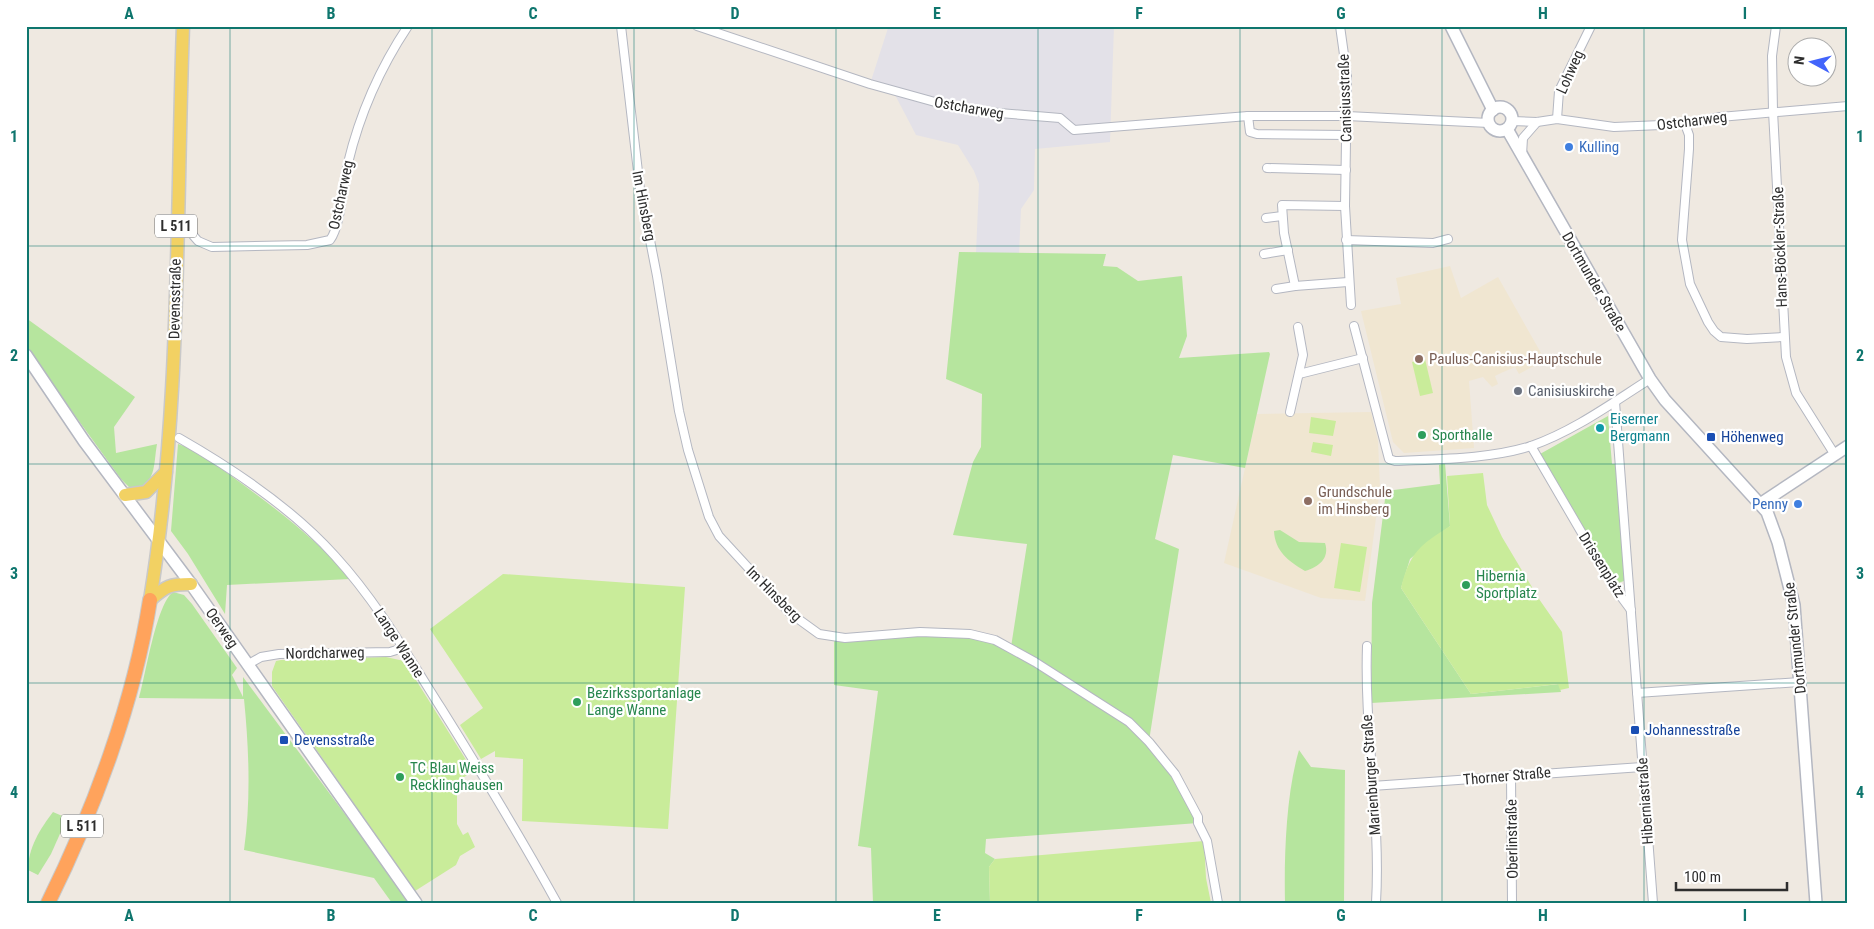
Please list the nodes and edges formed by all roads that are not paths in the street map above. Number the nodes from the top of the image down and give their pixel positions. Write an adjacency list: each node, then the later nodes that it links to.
1 (183, 26): 25 (main road, Devensstraße / L 511)
2 (408, 26): 25 (street, Ostcharweg)
3 (621, 26): 66 (street, Im Hinsberg)
4 (696, 26): 12 (street, Ostcharweg)
5 (1340, 26): 13 (street, Canisiusstraße)
6 (1451, 26): 10 (main road)
7 (1591, 26): 14 (street, Lohweg)
8 (1776, 26): 11 (street, Hans-Böckler-Straße)
9 (1848, 106): 11 (street, Ostcharweg)
10 (1493, 110): 16 (main road); 18 (main road, Dortmunder Straße)
11 (1773, 111): 17 (street, Ostcharweg); 37 (street, Hans-Böckler-Straße)
12 (1248, 116): 13 (street, Ostcharweg); 19 (street)
13 (1347, 116): 16 (street, Ostcharweg); 19 (street, Canisiusstraße)
14 (1557, 119): 15 (street, Ostcharweg); 17 (street, Ostcharweg)
15 (1537, 122): 18 (street, Ostcharweg); 20 (street)
16 (1489, 123): 18 (main road)
17 (1686, 124): 37 (street)
18 (1510, 125): 20 (main road, Dortmunder Straße)
19 (1347, 135): 22 (street, Canisiusstraße)
20 (1521, 156): 41 (main road, Dortmunder Straße)
21 (1267, 168): 22 (street)
22 (1346, 170): 23 (street, Canisiusstraße)
23 (1345, 206): 24 (street); 28 (street, Canisiusstraße)
24 (1282, 216): 26 (street); 29 (street)
25 (177, 217): 48 (main road, Devensstraße / L 511)
26 (1266, 218)
27 (1448, 239): 28 (street)
28 (1346, 240): 31 (street, Canisiusstraße)
29 (1288, 250): 30 (street); 32 (street)
30 (1264, 254)
31 (1348, 282): 32 (street); 34 (street, Canisiusstraße)
32 (1295, 286): 33 (street)
33 (1276, 289)
34 (1351, 305)
35 (1354, 326): 39 (street)
36 (1298, 327): 40 (street)
37 (1784, 337): 47 (street, Hans-Böckler-Straße)
38 (26, 355): 49 (main road, Oerweg)
39 (1363, 358): 40 (street); 45 (street)
40 (1299, 374): 43 (street)
41 (1650, 379): 42 (street); 50 (main road, Dortmunder Straße)
42 (1615, 402): 45 (street); 54 (street, Drissenplatz)
43 (1290, 412)
44 (179, 438): 56 (street, Lange Wanne)
45 (1531, 446): 54 (street, Drissenplatz)
46 (1848, 446): 47 (main road)
47 (1835, 455): 50 (main road)
48 (166, 472): 49 (main road); 51 (main road, Devensstraße / L 511)
49 (126, 495): 51 (main road, Oerweg)
50 (1760, 504): 58 (main road, Dortmunder Straße)
51 (158, 541): 52 (main road, Oerweg); 53 (main road, L 511)
52 (191, 584): 53 (main road); 57 (main road, Oerweg)
53 (150, 600): 63 (highway, L 511)
54 (1631, 610): 59 (street, Hiberniastraße)
55 (1366, 646): 62 (street, Marienburger Straße)
56 (403, 648): 57 (street, Nordcharweg); 65 (street, Lange Wanne)
57 (247, 665): 64 (main road, Oerweg)
58 (1800, 682): 59 (street); 70 (main road, Dortmunder Straße)
59 (1637, 693): 60 (street, Hiberniastraße)
60 (1642, 767): 61 (street, Thorner Straße); 69 (street, Hiberniastraße)
61 (1511, 775): 62 (street, Thorner Straße); 68 (street, Oberlinstraße)
62 (1372, 786): 67 (street, Marienburger Straße)
63 (48, 903)
64 (416, 903)
65 (557, 903)
66 (1218, 903)
67 (1376, 903)
68 (1512, 903)
69 (1653, 903)
70 (1816, 903)

